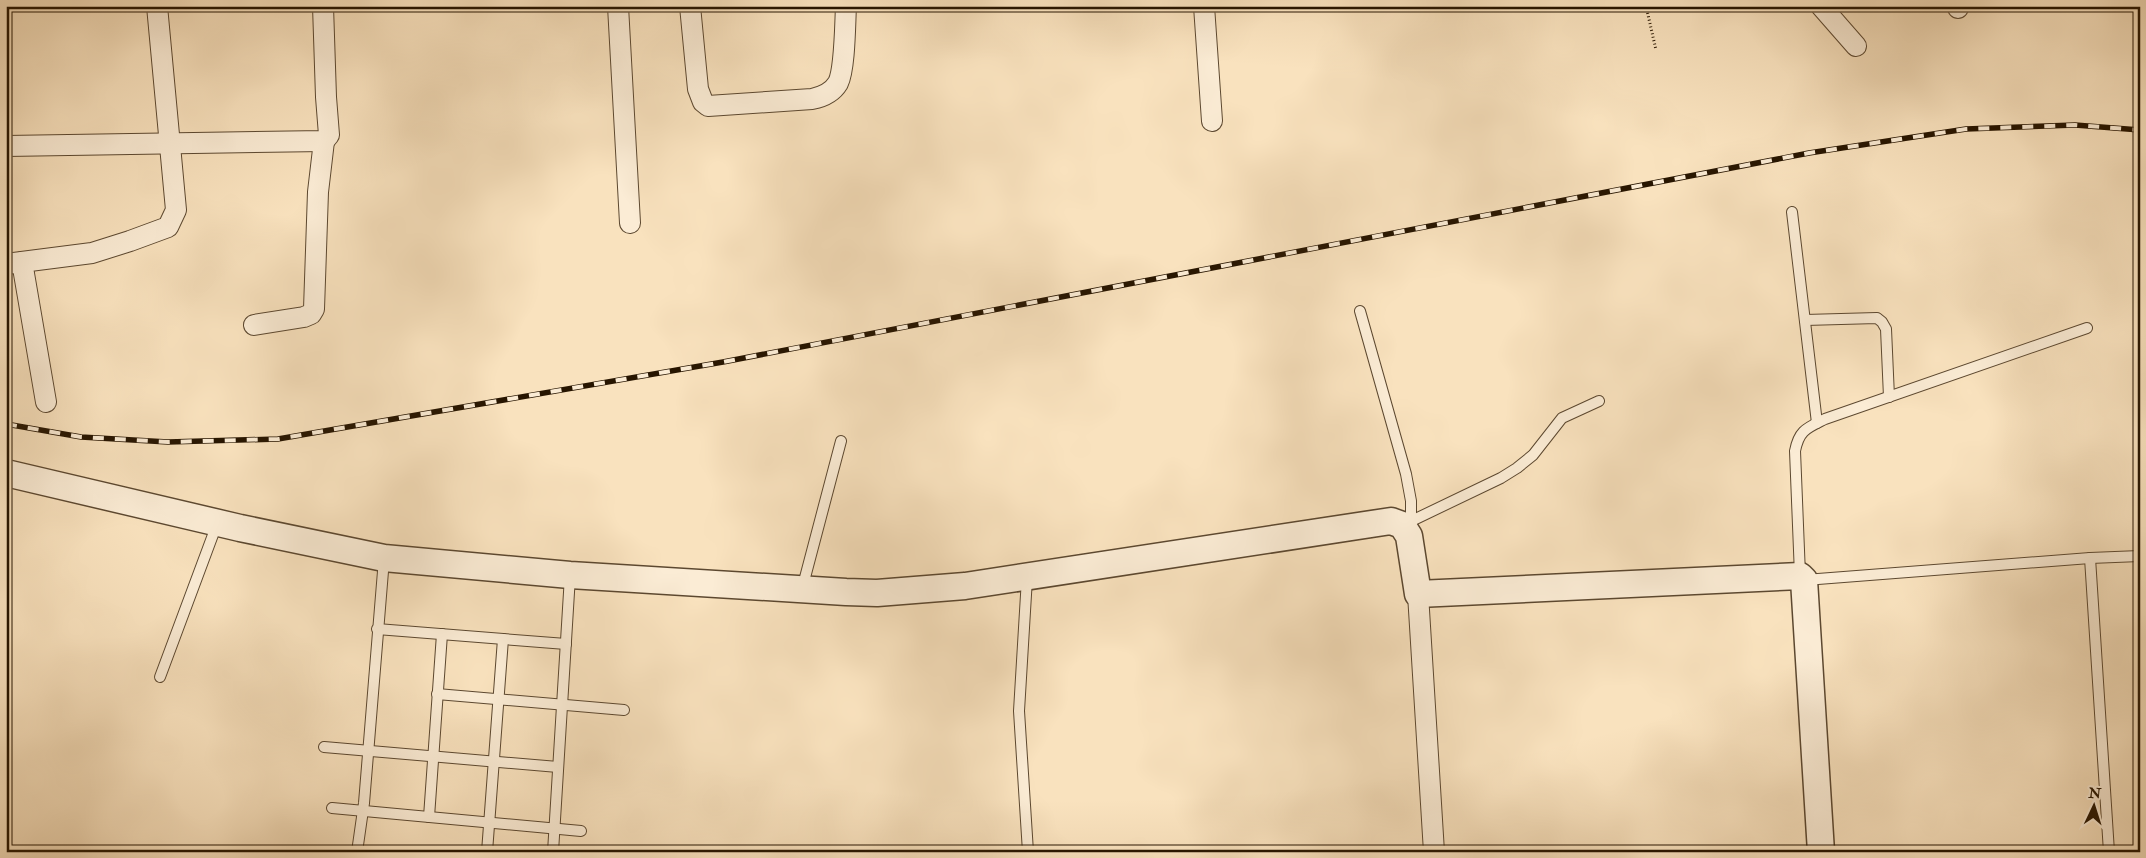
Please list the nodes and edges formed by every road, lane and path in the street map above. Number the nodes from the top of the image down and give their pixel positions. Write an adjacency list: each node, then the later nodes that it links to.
1 (157, 6): 13 (street)
2 (323, 6): 12 (street)
3 (618, 6): 16 (street)
4 (690, 6): 5 (street)
5 (846, 6)
6 (1204, 6): 11 (street)
7 (1646, 6): 10 (path)
8 (1821, 6): 9 (street)
9 (1856, 46)
10 (1656, 50)
11 (1212, 121)
12 (324, 141): 13 (street); 20 (street)
13 (172, 144): 14 (street); 17 (street)
14 (6, 146)
15 (1792, 212): 19 (lane)
16 (630, 223)
17 (14, 263): 24 (street)
18 (1360, 311): 29 (lane)
19 (1805, 320): 22 (lane); 25 (lane)
20 (254, 325)
21 (2087, 328): 22 (lane)
22 (1889, 397): 25 (lane)
23 (1599, 401): 29 (lane)
24 (46, 402)
25 (1818, 423): 35 (lane)
26 (841, 440): 36 (lane)
27 (6, 473): 28 (street)
28 (218, 523): 31 (street); 42 (lane)
29 (1407, 523): 34 (street); 37 (street)
30 (2140, 556): 32 (lane)
31 (384, 558): 33 (street); 38 (lane)
32 (2090, 558): 35 (lane); 64 (lane)
33 (570, 575): 36 (street); 41 (lane)
34 (1027, 577): 36 (street); 61 (lane)
35 (1802, 578): 37 (street); 63 (street)
36 (802, 590)
37 (1418, 594): 62 (street)
38 (377, 629): 39 (lane); 48 (lane)
39 (442, 634): 40 (lane); 43 (lane)
40 (503, 639): 41 (lane); 44 (lane)
41 (566, 644): 45 (lane)
42 (160, 677)
43 (437, 694): 44 (lane); 49 (lane)
44 (499, 698): 45 (lane); 50 (lane)
45 (562, 704): 46 (lane); 51 (lane)
46 (624, 710)
47 (324, 747): 48 (lane)
48 (369, 750): 49 (lane); 53 (lane)
49 (432, 755): 50 (lane); 54 (lane)
50 (495, 761): 51 (lane); 55 (lane)
51 (558, 767): 56 (lane)
52 (332, 808): 53 (lane)
53 (362, 811): 54 (lane); 58 (lane)
54 (429, 817): 55 (lane)
55 (490, 822): 56 (lane); 59 (lane)
56 (554, 828): 57 (lane); 60 (lane)
57 (581, 831)
58 (357, 852)
59 (487, 852)
60 (552, 852)
61 (1028, 852)
62 (1434, 852)
63 (1821, 852)
64 (2109, 852)

